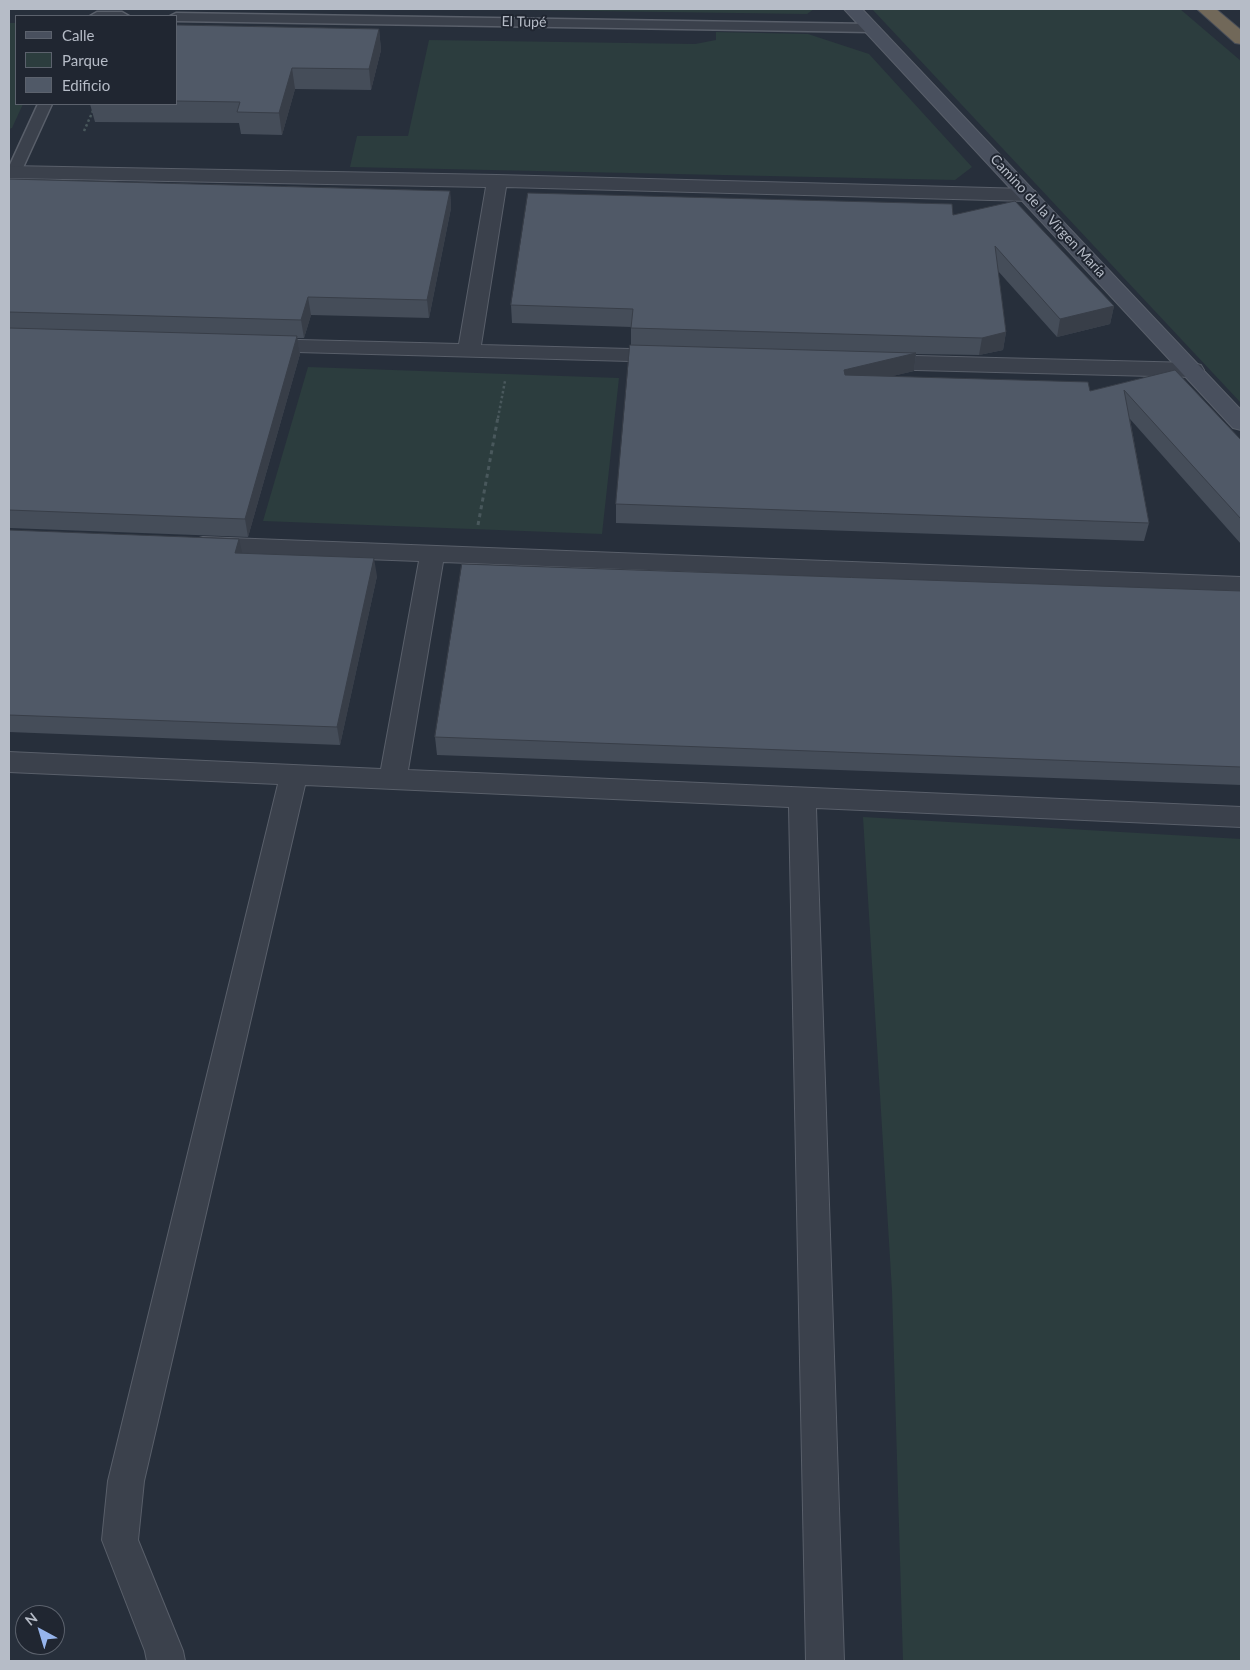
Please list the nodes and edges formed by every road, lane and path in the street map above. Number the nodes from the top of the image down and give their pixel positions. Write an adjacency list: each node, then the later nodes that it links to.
1 (853, 9): 4 (street, Camino de la Virgen María)
2 (1206, 9): 5 (highway)
3 (178, 17): 4 (lane, El Tupé)
4 (872, 28): 11 (street, Camino de la Virgen María)
5 (1241, 38)
6 (44, 105): 9 (lane)
7 (96, 105): 8 (path)
8 (84, 131)
9 (12, 172): 10 (street)
10 (497, 181): 11 (street); 13 (street)
11 (1028, 195): 16 (street, Camino de la Virgen María)
12 (244, 344): 13 (street)
13 (469, 350): 14 (street); 19 (path)
14 (687, 356)
15 (856, 361): 16 (street)
16 (1193, 370): 17 (street, Camino de la Virgen María)
17 (1241, 423)
18 (176, 544): 19 (street)
19 (432, 554): 20 (street); 23 (street)
20 (1241, 585)
21 (9, 762): 22 (street)
22 (294, 775): 23 (street); 26 (street)
23 (393, 779): 24 (street)
24 (802, 797): 25 (street); 27 (street)
25 (1241, 817)
26 (166, 1661)
27 (825, 1661)

